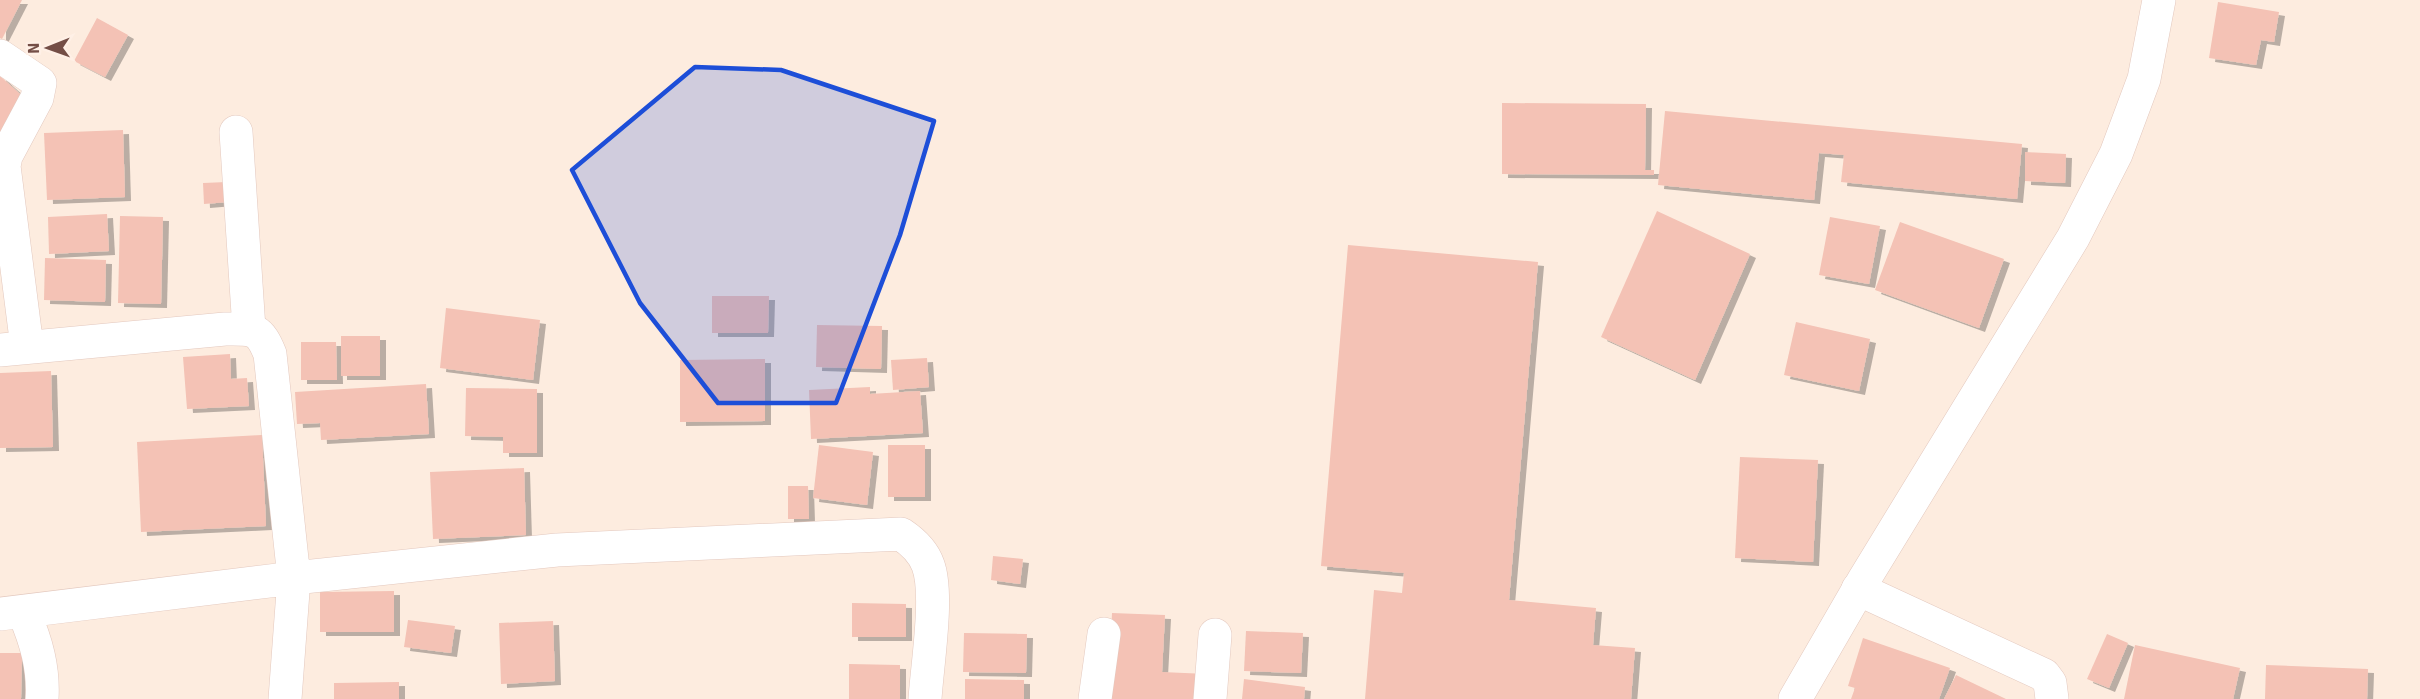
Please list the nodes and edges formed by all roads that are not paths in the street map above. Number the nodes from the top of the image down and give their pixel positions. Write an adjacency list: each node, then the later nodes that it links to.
1 (2158, 0): 7 (street)
2 (0, 56): 5 (street)
3 (236, 132): 4 (street)
4 (249, 329): 5 (street); 6 (street)
5 (13, 348)
6 (294, 578): 8 (street); 12 (street); 13 (street)
7 (1858, 589): 16 (street); 17 (street)
8 (12, 613): 11 (street)
9 (1104, 634): 14 (street)
10 (1215, 635): 15 (street)
11 (42, 699)
12 (285, 699)
13 (925, 699)
14 (1095, 699)
15 (1210, 699)
16 (1795, 699)
17 (2052, 699)

